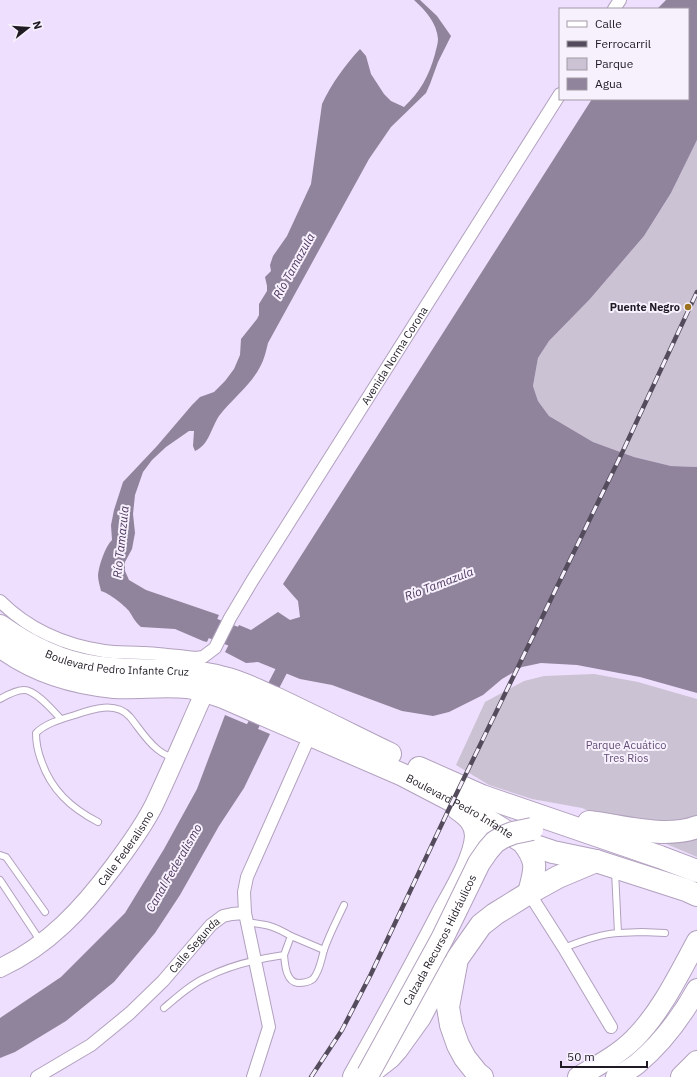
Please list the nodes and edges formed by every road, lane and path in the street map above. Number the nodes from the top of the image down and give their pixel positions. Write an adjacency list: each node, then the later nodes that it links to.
1 (559, 96): 2 (street, Avenida Norma Corona)
2 (0, 601)
3 (0, 626): 6 (highway, Boulevard Pedro Infante Cruz)
4 (0, 646): 5 (highway, Boulevard Pedro Infante Cruz)
5 (205, 691): 6 (highway, Boulevard Pedro Infante Cruz); 11 (main road, Calle Federalismo)
6 (235, 692): 8 (highway, Boulevard Pedro Infante)
7 (0, 698): 9 (lane)
8 (290, 716): 10 (highway, Boulevard Pedro Infante); 15 (highway, Boulevard Pedro Infante)
9 (61, 719): 11 (lane); 13 (lane)
10 (310, 735): 12 (highway, Boulevard Pedro Infante); 25 (street)
11 (175, 758): 29 (main road, Calle Federalismo)
12 (403, 776): 15 (highway, Boulevard Pedro Infante); 43 (highway, Calzada Recursos Hidráulicos)
13 (98, 822)
14 (697, 827): 15 (highway)
15 (533, 829): 17 (highway, Boulevard Pedro Infante); 18 (highway, Boulevard Pedro Infante); 20 (highway); 21 (highway); 43 (highway, Calzada Recursos Hidráulicos, bridge)
16 (0, 855): 24 (lane)
17 (605, 864): 21 (highway); 22 (highway, Boulevard Pedro Infante); 26 (lane)
18 (697, 871)
19 (0, 880): 29 (lane)
20 (697, 881)
21 (529, 893): 31 (street); 34 (highway)
22 (697, 895)
23 (344, 906): 32 (lane)
24 (45, 912)
25 (246, 918): 28 (lane); 35 (street); 44 (street, Calle Segunda)
26 (618, 933): 27 (lane); 31 (lane)
27 (665, 933)
28 (291, 936): 32 (lane); 33 (lane)
29 (42, 944): 36 (main road, Calle Federalismo)
30 (695, 945): 47 (main road)
31 (564, 948): 41 (street)
32 (324, 950): 33 (lane)
33 (284, 955): 35 (lane)
34 (457, 959): 39 (highway); 40 (highway)
35 (255, 960): 38 (lane); 45 (street)
36 (0, 968)
37 (697, 989): 48 (main road)
38 (164, 1008)
39 (420, 1017): 40 (highway); 43 (highway)
40 (451, 1025): 46 (highway)
41 (611, 1026)
42 (697, 1062): 49 (highway)
43 (362, 1076)
44 (37, 1077)
45 (253, 1077)
46 (482, 1077)
47 (578, 1077)
48 (616, 1077)
49 (682, 1077)

